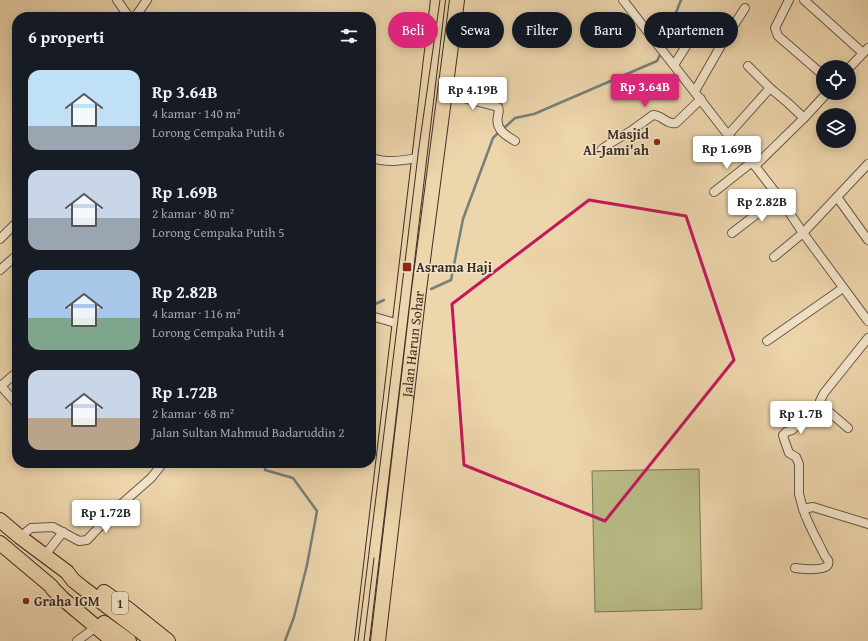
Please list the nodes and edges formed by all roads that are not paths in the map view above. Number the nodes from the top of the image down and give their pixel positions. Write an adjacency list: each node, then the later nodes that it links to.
1 (117, 0): 9 (street)
2 (147, 0): 10 (street)
3 (438, 0): 26 (highway, Jalan Harun Sohar)
4 (457, 0): 19 (highway, Jalan Harun Sohar)
5 (623, 0): 14 (street)
6 (789, 0): 16 (street)
7 (804, 0): 12 (street)
8 (746, 8): 18 (street)
9 (125, 12)
10 (139, 12)
11 (683, 48): 14 (street)
12 (865, 50): 13 (street)
13 (856, 60)
14 (671, 62): 18 (street)
15 (748, 66): 17 (street)
16 (816, 69)
17 (770, 88): 22 (street); 23 (street)
18 (695, 91): 20 (street)
19 (444, 95): 24 (street); 50 (highway, Jalan Harun Sohar)
20 (701, 99): 23 (street); 25 (street)
21 (821, 100): 22 (street)
22 (804, 118): 28 (street)
23 (728, 135): 28 (street)
24 (515, 141)
25 (602, 149)
26 (418, 158): 27 (street); 44 (highway, Jalan Harun Sohar)
27 (376, 159)
28 (754, 164): 30 (street); 32 (street)
29 (868, 164): 31 (street)
30 (714, 192)
31 (837, 196): 35 (street); 37 (street)
32 (779, 197): 34 (street); 35 (street)
33 (12, 227): 36 (street)
34 (732, 232)
35 (803, 233): 38 (street); 41 (street)
36 (0, 239)
37 (868, 240)
38 (774, 257)
39 (12, 262): 40 (street)
40 (0, 270)
41 (843, 288): 43 (street); 46 (street)
42 (376, 317): 44 (street)
43 (868, 321)
44 (399, 324): 48 (highway, Jalan Harun Sohar)
45 (868, 338): 52 (street)
46 (766, 341)
47 (12, 376): 49 (street)
48 (392, 384): 50 (highway); 71 (highway, Jalan Harun Sohar)
49 (0, 385): 51 (street)
50 (408, 386): 72 (highway, Jalan Harun Sohar)
51 (12, 398)
52 (820, 402): 53 (street); 55 (street)
53 (848, 428)
54 (159, 468): 58 (street)
55 (803, 509): 57 (street); 62 (street)
56 (0, 520): 59 (highway, 1)
57 (868, 524)
58 (63, 532): 59 (street); 61 (street)
59 (20, 537): 61 (highway, 1)
60 (0, 543): 64 (highway, 1)
61 (45, 555): 63 (highway, 1)
62 (795, 568)
63 (68, 573): 69 (highway, 1); 70 (highway, 1)
64 (53, 587): 65 (highway, 1); 68 (highway, 1)
65 (96, 627): 66 (street); 67 (highway, 1)
66 (77, 641)
67 (113, 641)
68 (129, 641)
69 (153, 641)
70 (168, 641)
71 (362, 641)
72 (378, 641)

